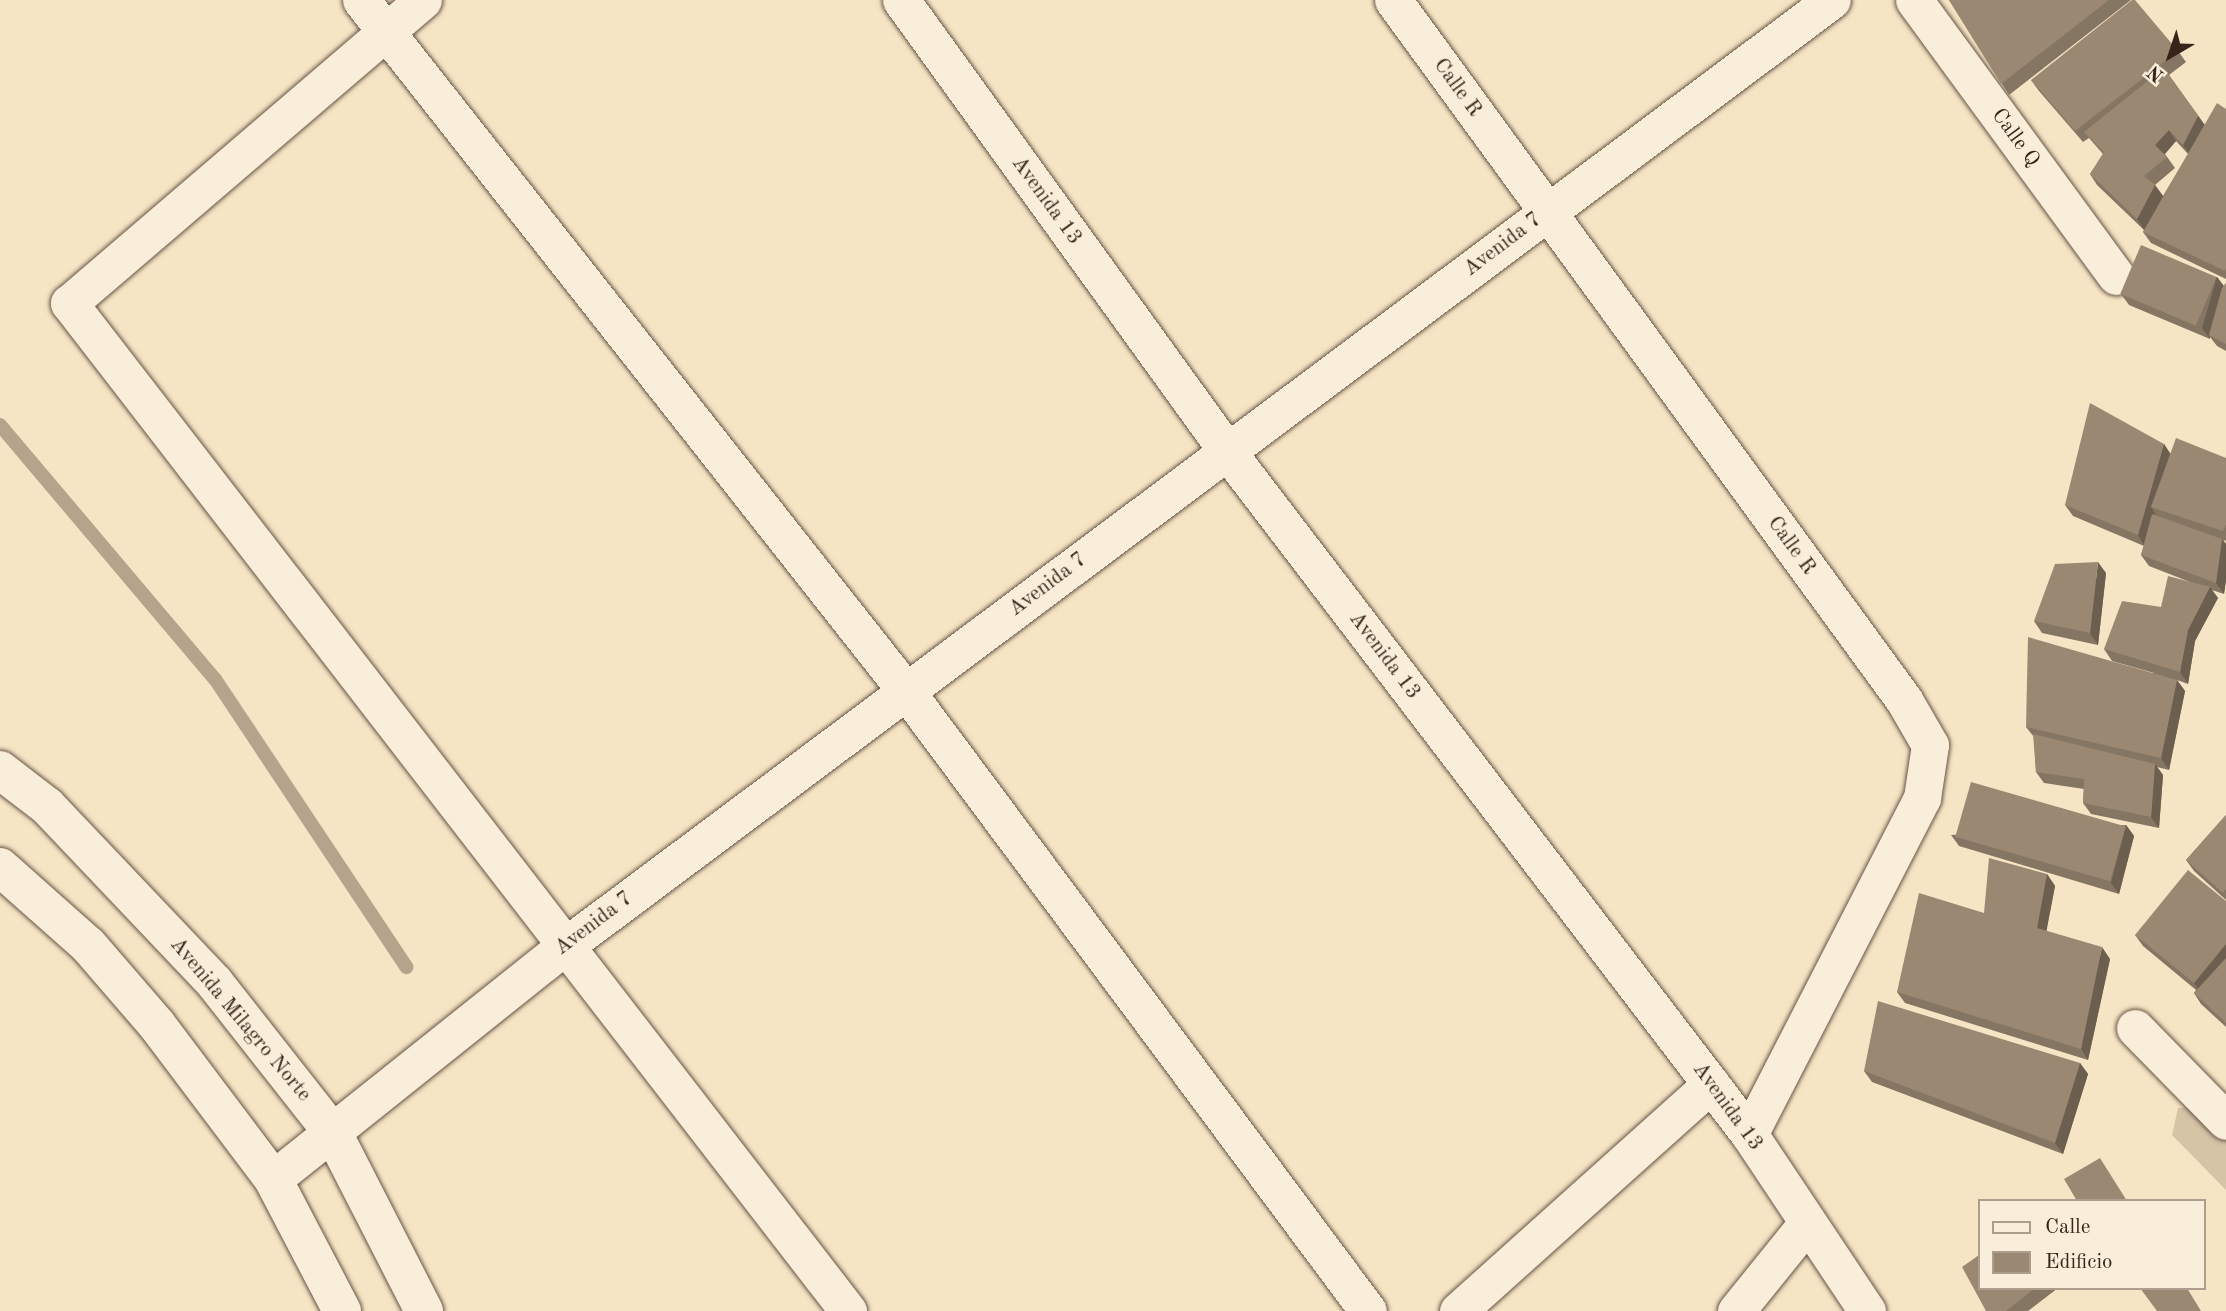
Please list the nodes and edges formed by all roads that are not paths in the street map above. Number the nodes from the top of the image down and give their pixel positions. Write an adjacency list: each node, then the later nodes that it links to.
1 (361, 0): 7 (street)
2 (423, 0): 7 (street)
3 (901, 0): 10 (street, Avenida 13)
4 (1393, 0): 8 (street, Calle R)
5 (1832, 0): 8 (street, Avenida 7)
6 (1914, 0): 9 (street, Calle Q)
7 (386, 28): 11 (street); 14 (street)
8 (1546, 212): 10 (street, Avenida 7); 19 (street, Calle R)
9 (2116, 276)
10 (1227, 451): 11 (street, Avenida 7); 16 (street, Avenida 13)
11 (906, 691): 14 (street, Avenida 7); 25 (street)
12 (0, 770): 18 (main road, Avenida Milagro Norte)
13 (0, 867): 20 (main road)
14 (565, 946): 18 (street, Avenida 7); 24 (street)
15 (2135, 1028): 17 (street)
16 (1711, 1084): 19 (street, Avenida 13); 26 (street)
17 (2226, 1121)
18 (333, 1133): 20 (street, Avenida 7); 23 (main road, Avenida Milagro Norte)
19 (1749, 1134): 21 (street, Avenida 13)
20 (273, 1179): 22 (main road)
21 (1807, 1223): 27 (street); 28 (street, Avenida 13)
22 (342, 1311)
23 (424, 1311)
24 (848, 1311)
25 (1368, 1311)
26 (1458, 1311)
27 (1736, 1311)
28 (1867, 1311)

